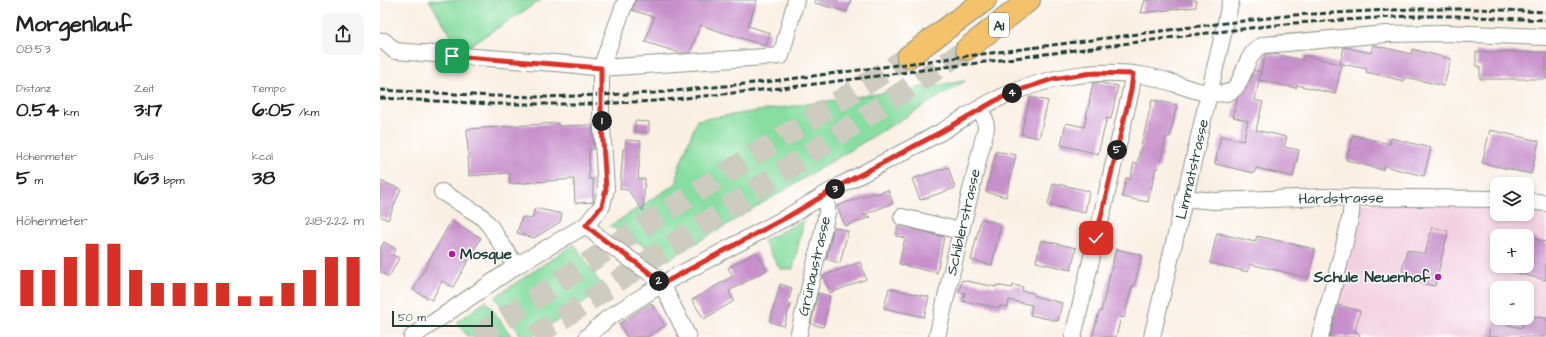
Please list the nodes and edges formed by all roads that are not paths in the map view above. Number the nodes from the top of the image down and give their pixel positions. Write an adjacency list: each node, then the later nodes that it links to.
1 (626, 0): 10 (street)
2 (796, 0): 10 (street)
3 (985, 0): 9 (highway, A1)
4 (1029, 0): 8 (highway, A1)
5 (1231, 0): 12 (street, Limmatstrasse)
6 (1546, 37): 12 (street)
7 (380, 41): 10 (street)
8 (967, 49)
9 (908, 57)
10 (601, 68): 22 (street)
11 (1133, 74): 12 (street); 13 (street); 31 (street)
12 (1209, 93): 17 (street, Limmatstrasse)
13 (979, 109): 15 (street); 23 (street, Schiblerstrasse)
14 (442, 192): 24 (street)
15 (824, 195): 25 (street); 29 (street, Grünaustrasse)
16 (1352, 197): 17 (street, Hardstrasse); 18 (street, Hardstrasse); 33 (street)
17 (1184, 198): 32 (street, Limmatstrasse)
18 (1490, 199)
19 (1534, 202): 20 (street)
20 (1546, 203)
21 (902, 217): 23 (street)
22 (586, 225): 24 (street); 25 (street)
23 (961, 231): 30 (street, Schiblerstrasse)
24 (516, 266): 26 (street)
25 (662, 284): 27 (street); 28 (street)
26 (412, 337)
27 (587, 337)
28 (688, 337)
29 (798, 337)
30 (939, 337)
31 (1073, 337)
32 (1152, 337)
33 (1320, 337)

